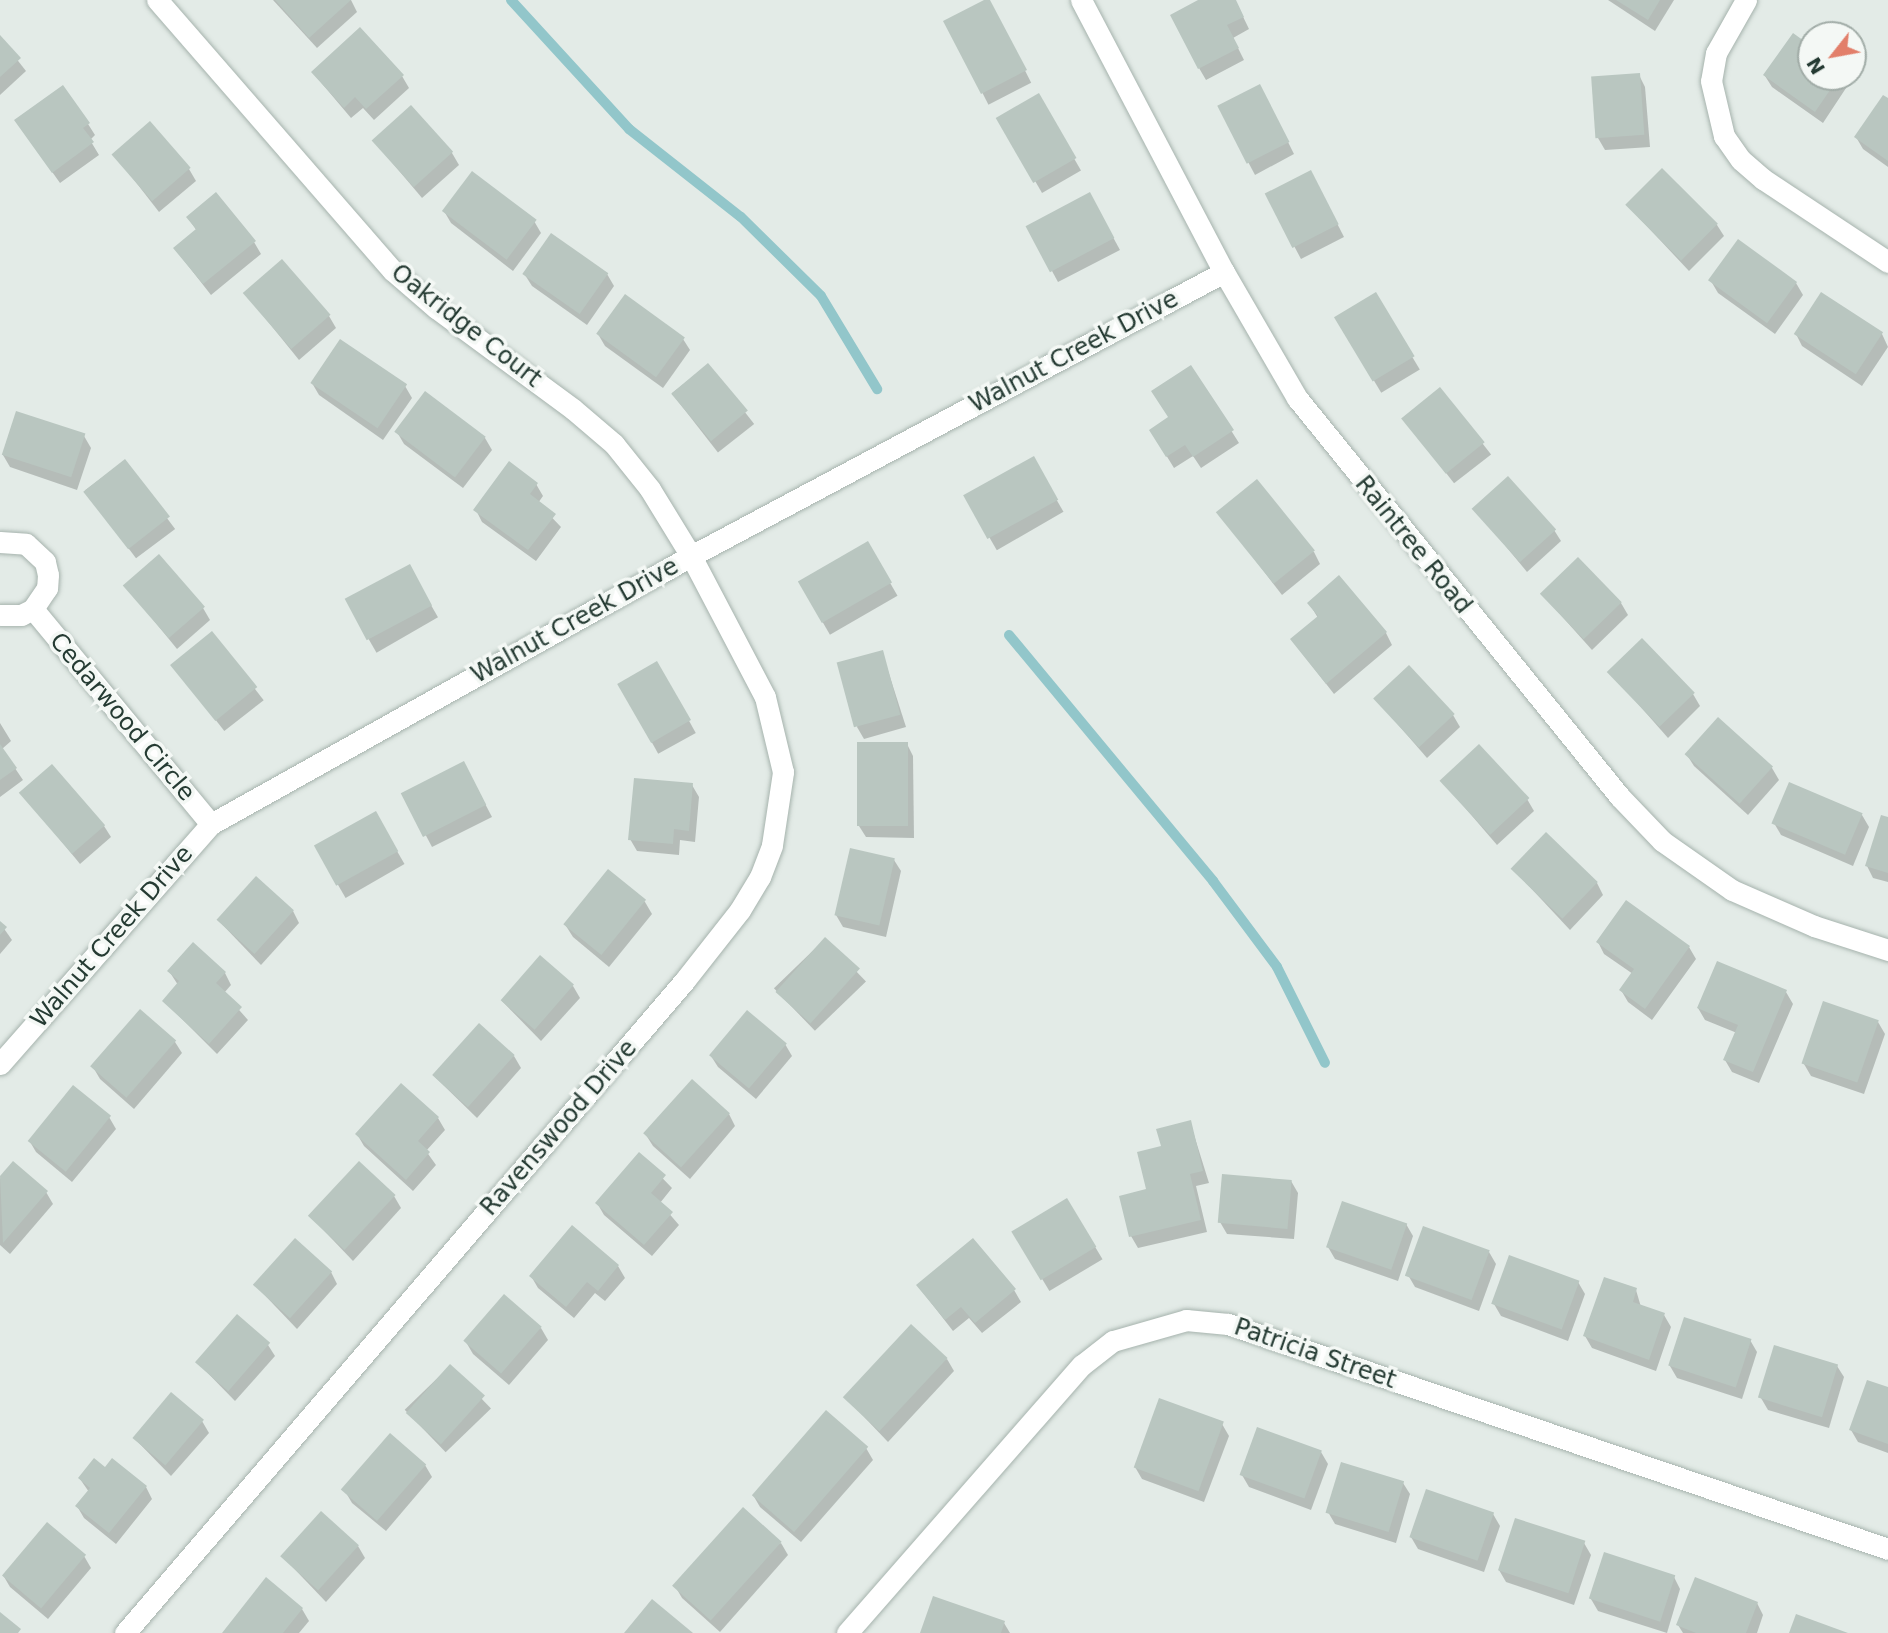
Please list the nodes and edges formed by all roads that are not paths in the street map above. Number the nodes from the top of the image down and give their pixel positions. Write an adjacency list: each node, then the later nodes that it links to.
1 (157, 0): 7 (street, Oakridge Court)
2 (1081, 0): 5 (street, Raintree Road)
3 (1746, 0): 4 (street)
4 (1888, 261)
5 (1224, 272): 7 (street, Walnut Creek Drive); 11 (street, Raintree Road)
6 (0, 542): 8 (street, Cedarwood Circle)
7 (691, 556): 10 (street, Walnut Creek Drive); 14 (street, Ravenswood Drive)
8 (33, 609): 9 (street, Cedarwood Circle); 10 (street, Cedarwood Circle)
9 (0, 615)
10 (211, 824): 12 (street, Walnut Creek Drive)
11 (1888, 950)
12 (0, 1064)
13 (1888, 1549): 15 (street, Patricia Street)
14 (125, 1633)
15 (847, 1633)

